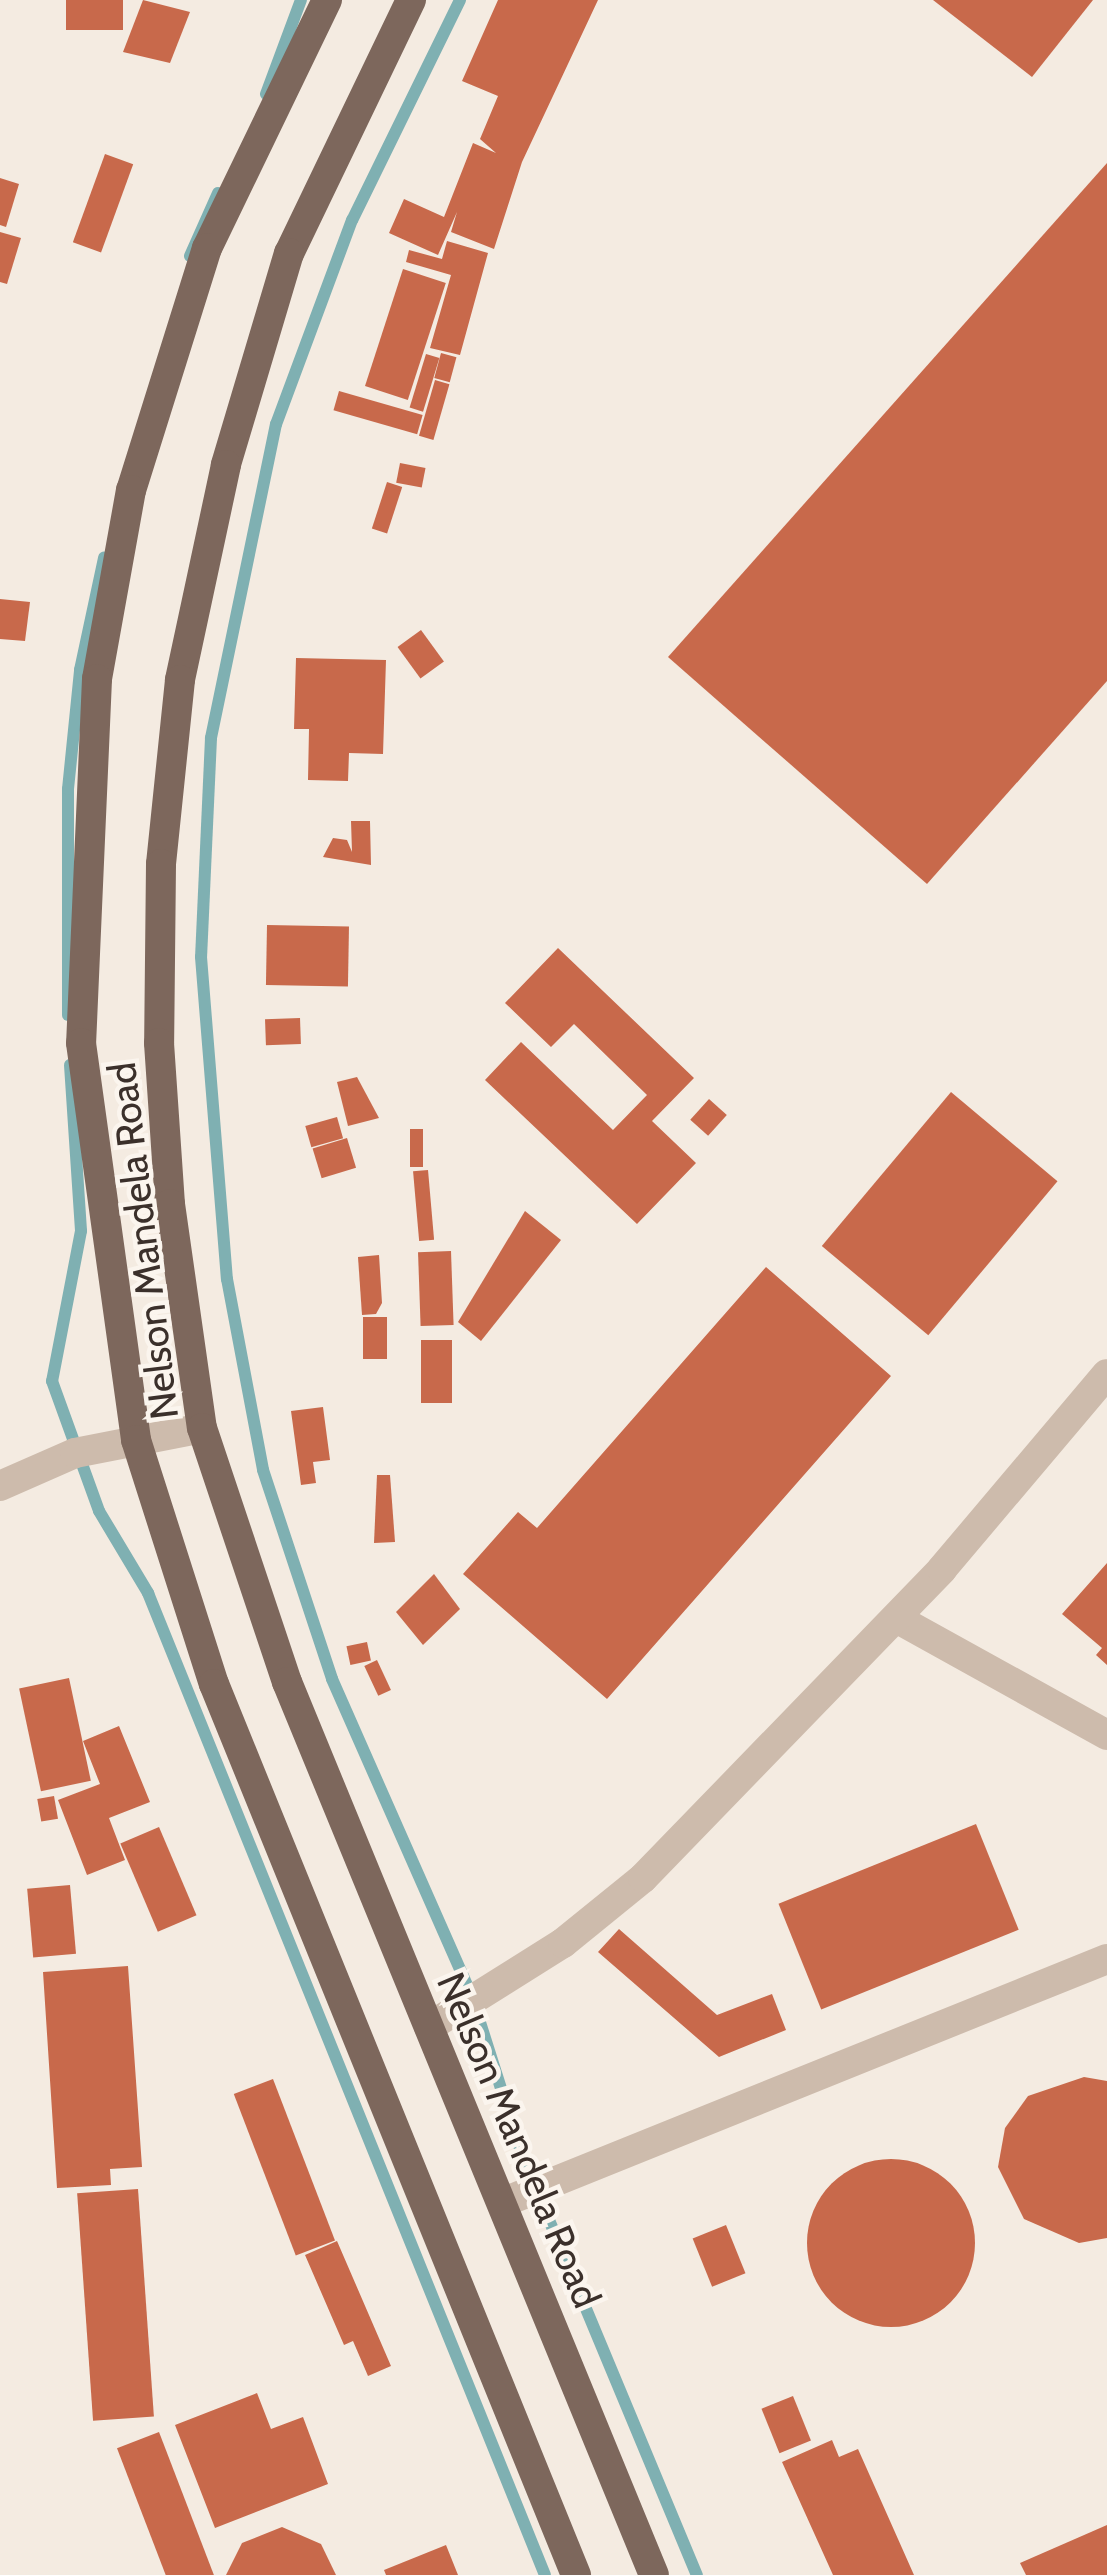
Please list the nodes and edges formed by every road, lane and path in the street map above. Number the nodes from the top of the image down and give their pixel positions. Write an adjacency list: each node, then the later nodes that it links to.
1 (411, 0): 4 (main road, Nelson Mandela Road)
2 (325, 1): 5 (main road, Nelson Mandela Road)
3 (1107, 1374): 7 (lane)
4 (202, 1428): 5 (lane); 10 (main road, Nelson Mandela Road)
5 (136, 1440): 6 (lane); 12 (main road, Nelson Mandela Road)
6 (0, 1486)
7 (896, 1618): 8 (lane); 10 (lane)
8 (1107, 1735)
9 (1107, 1959): 11 (lane)
10 (429, 2027): 11 (main road, Nelson Mandela Road)
11 (505, 2203): 13 (main road, Nelson Mandela Road)
12 (576, 2575)
13 (654, 2575)

